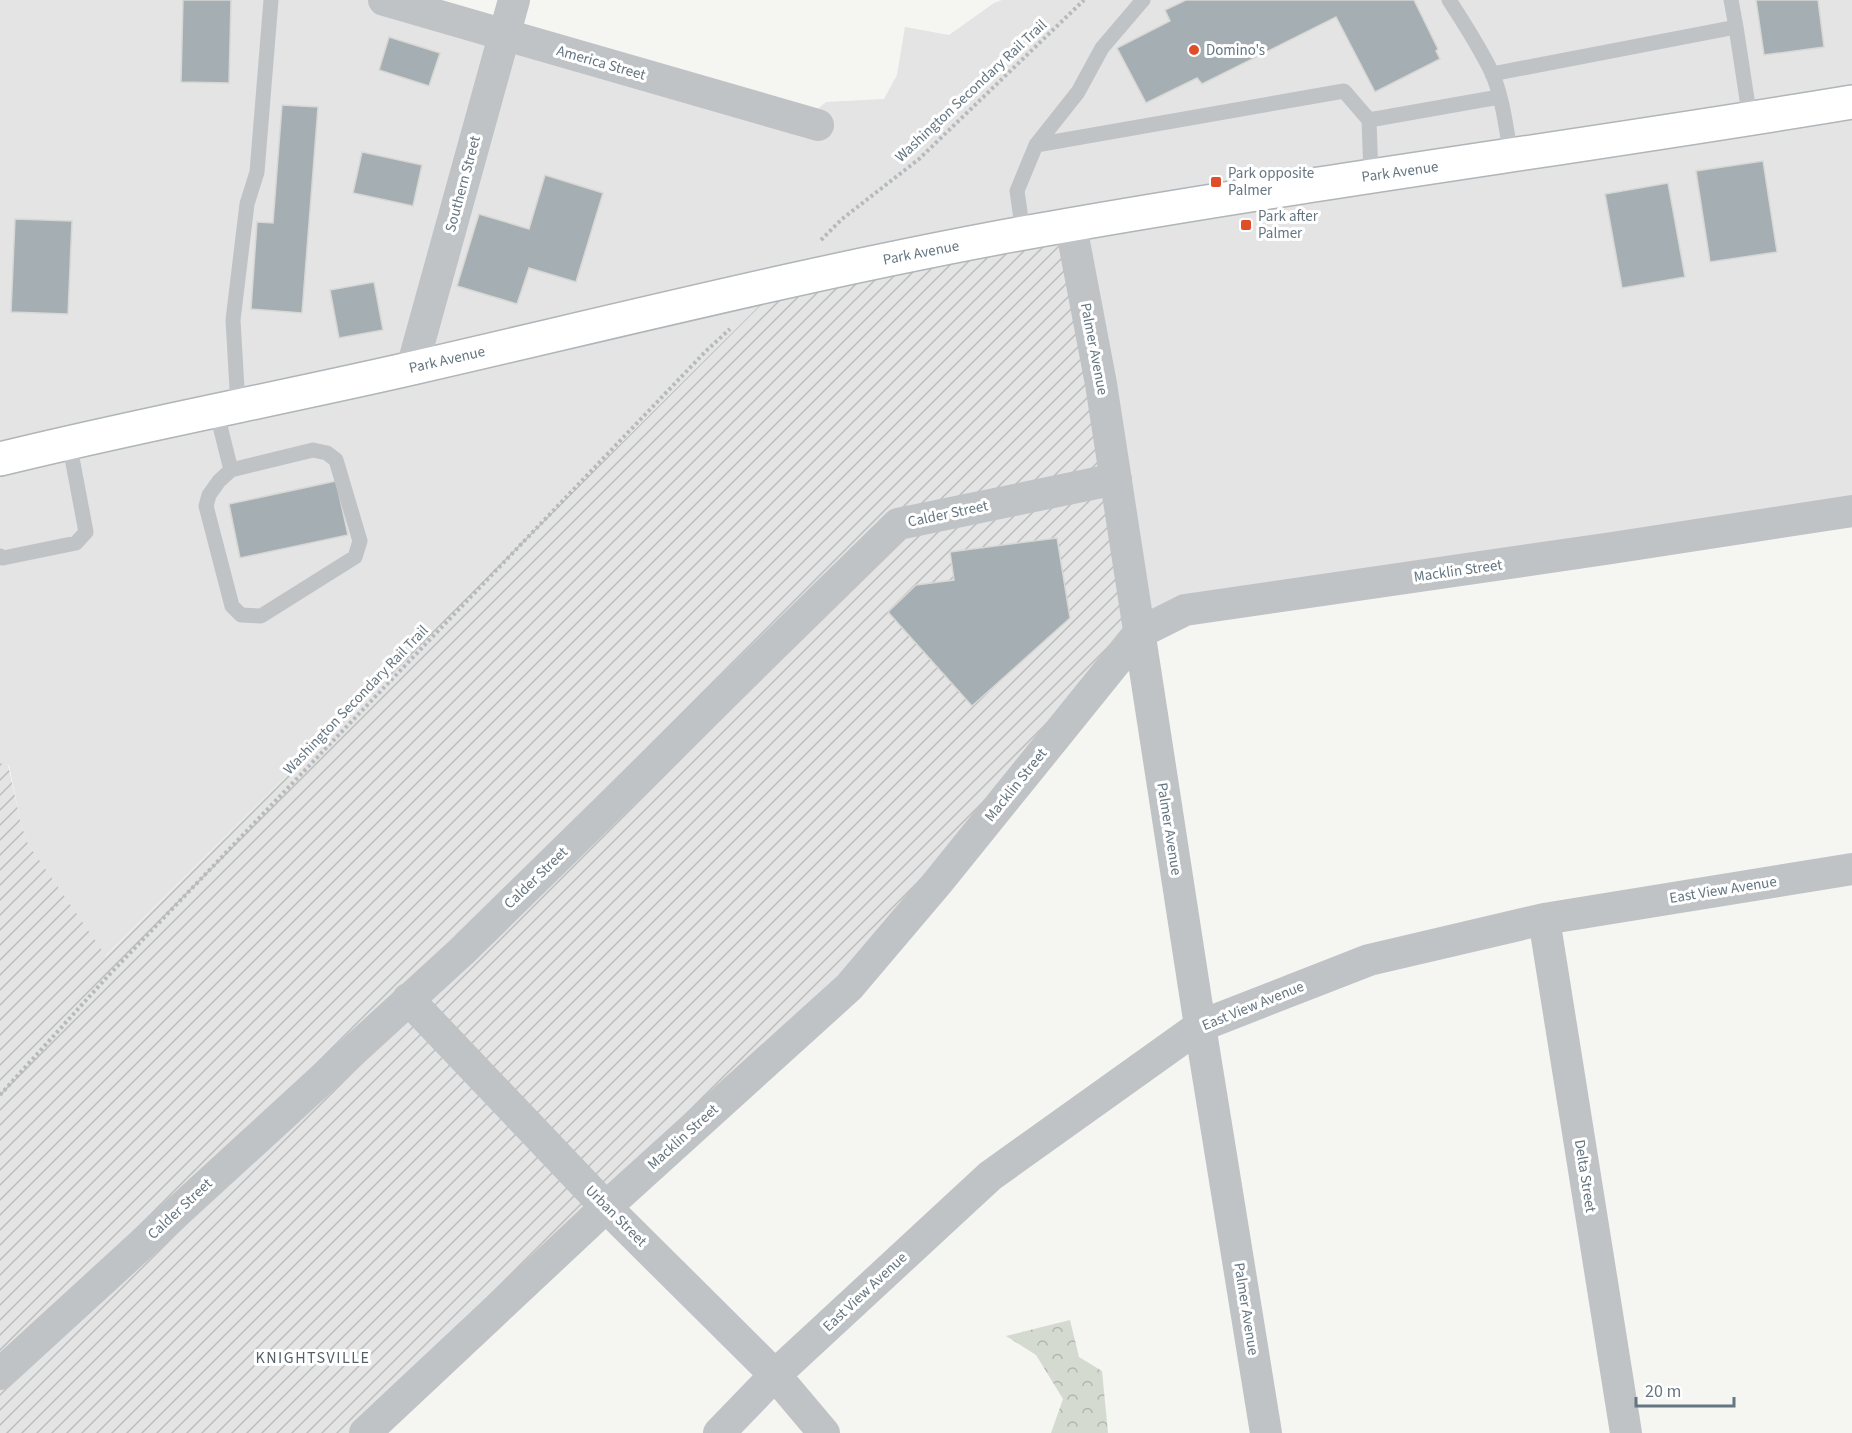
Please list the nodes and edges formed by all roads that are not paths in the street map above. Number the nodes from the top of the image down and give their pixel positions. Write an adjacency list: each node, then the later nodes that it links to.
1 (271, 0): 21 (lane)
2 (384, 0): 8 (street, America Street)
3 (514, 0): 8 (street, Southern Street)
4 (1143, 0): 15 (lane)
5 (1449, 0): 9 (lane)
6 (1731, 0): 7 (lane)
7 (1736, 27): 9 (lane); 12 (lane)
8 (504, 35): 14 (street, America Street); 20 (street, Southern Street)
9 (1492, 74): 10 (lane)
10 (1498, 97): 13 (lane); 16 (lane)
11 (1852, 102): 12 (main road, Park Avenue)
12 (1750, 119): 16 (main road, Park Avenue)
13 (1369, 120): 15 (lane); 17 (lane)
14 (818, 125)
15 (1036, 145): 19 (lane)
16 (1511, 155): 17 (main road, Park Avenue)
17 (1371, 175): 18 (main road, Park Avenue)
18 (1071, 226): 19 (main road, Park Avenue); 25 (street, Palmer Avenue)
19 (1023, 233): 20 (main road, Park Avenue)
20 (412, 368): 21 (main road, Park Avenue)
21 (227, 408): 22 (main road, Park Avenue); 24 (lane)
22 (69, 442): 23 (main road, Park Avenue); 27 (lane)
23 (0, 459)
24 (231, 470): 24 (lane)
25 (1116, 479): 28 (street, Palmer Avenue); 31 (street, Calder Street)
26 (1852, 511): 28 (street, Macklin Street)
27 (0, 556)
28 (1139, 633): 32 (street, Palmer Avenue); 33 (street, Macklin Street)
29 (1852, 869): 30 (street, East View Avenue)
30 (1544, 919): 32 (street, East View Avenue); 40 (street, Delta Street)
31 (408, 999): 33 (street, Urban Street); 34 (street, Calder Street)
32 (1200, 1026): 35 (street, East View Avenue); 39 (street, Palmer Avenue)
33 (606, 1207): 35 (street, Urban Street); 36 (street, Macklin Street)
34 (0, 1374)
35 (775, 1375): 37 (street, East View Avenue); 38 (street, Urban Street)
36 (365, 1433)
37 (719, 1433)
38 (824, 1433)
39 (1266, 1433)
40 (1626, 1433)

